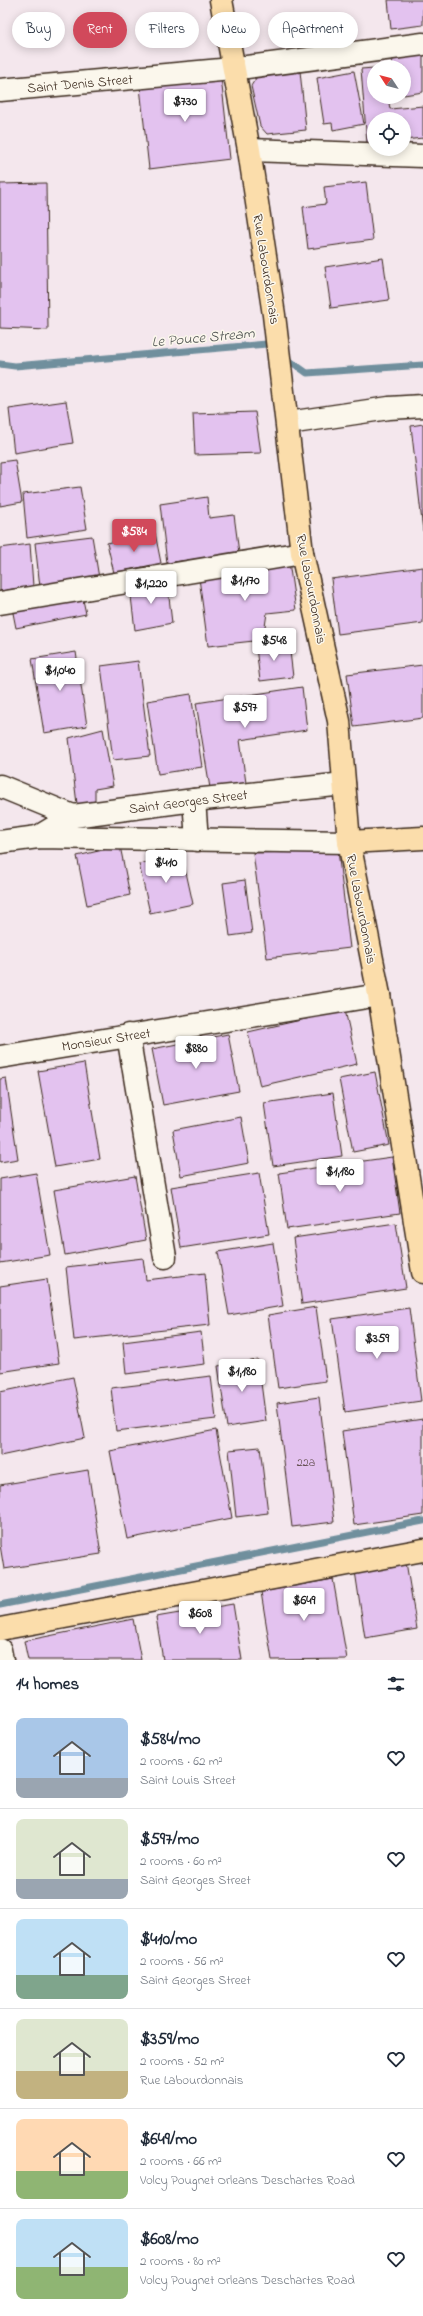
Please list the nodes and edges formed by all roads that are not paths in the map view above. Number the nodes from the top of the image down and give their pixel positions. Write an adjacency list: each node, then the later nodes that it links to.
1 (221, 0): 3 (main road, Rue Labourdonnais)
2 (423, 45): 3 (street, Saint Denis Street)
3 (240, 68): 4 (street, Saint Denis Street); 5 (main road, Rue Labourdonnais)
4 (0, 90)
5 (249, 150): 6 (street); 8 (main road, Rue Labourdonnais)
6 (423, 156)
7 (423, 406): 8 (street)
8 (288, 423): 9 (main road, Rue Labourdonnais)
9 (302, 553): 10 (street); 11 (main road, Rue Labourdonnais)
10 (0, 603)
11 (344, 784): 13 (street, Saint Georges Street); 19 (main road, Rue Labourdonnais)
12 (0, 786): 14 (street)
13 (194, 800): 14 (street, Saint Georges Street); 17 (street)
14 (73, 816): 15 (street, Saint Georges Street)
15 (38, 837): 17 (street, Saint Georges Street); 18 (street, Saint Georges Street)
16 (423, 838): 19 (main road)
17 (197, 840): 19 (street, Saint Georges Street)
18 (0, 842)
19 (349, 842): 20 (main road, Rue Labourdonnais)
20 (379, 995): 21 (street, Monsieur Street); 24 (main road, Rue Labourdonnais)
21 (128, 1035): 22 (street, Monsieur Street); 23 (street)
22 (0, 1056)
23 (165, 1257)
24 (423, 1272)
25 (423, 1550): 26 (main road)
26 (0, 1629)
27 (0, 1650): 28 (street)
28 (2, 1660)

